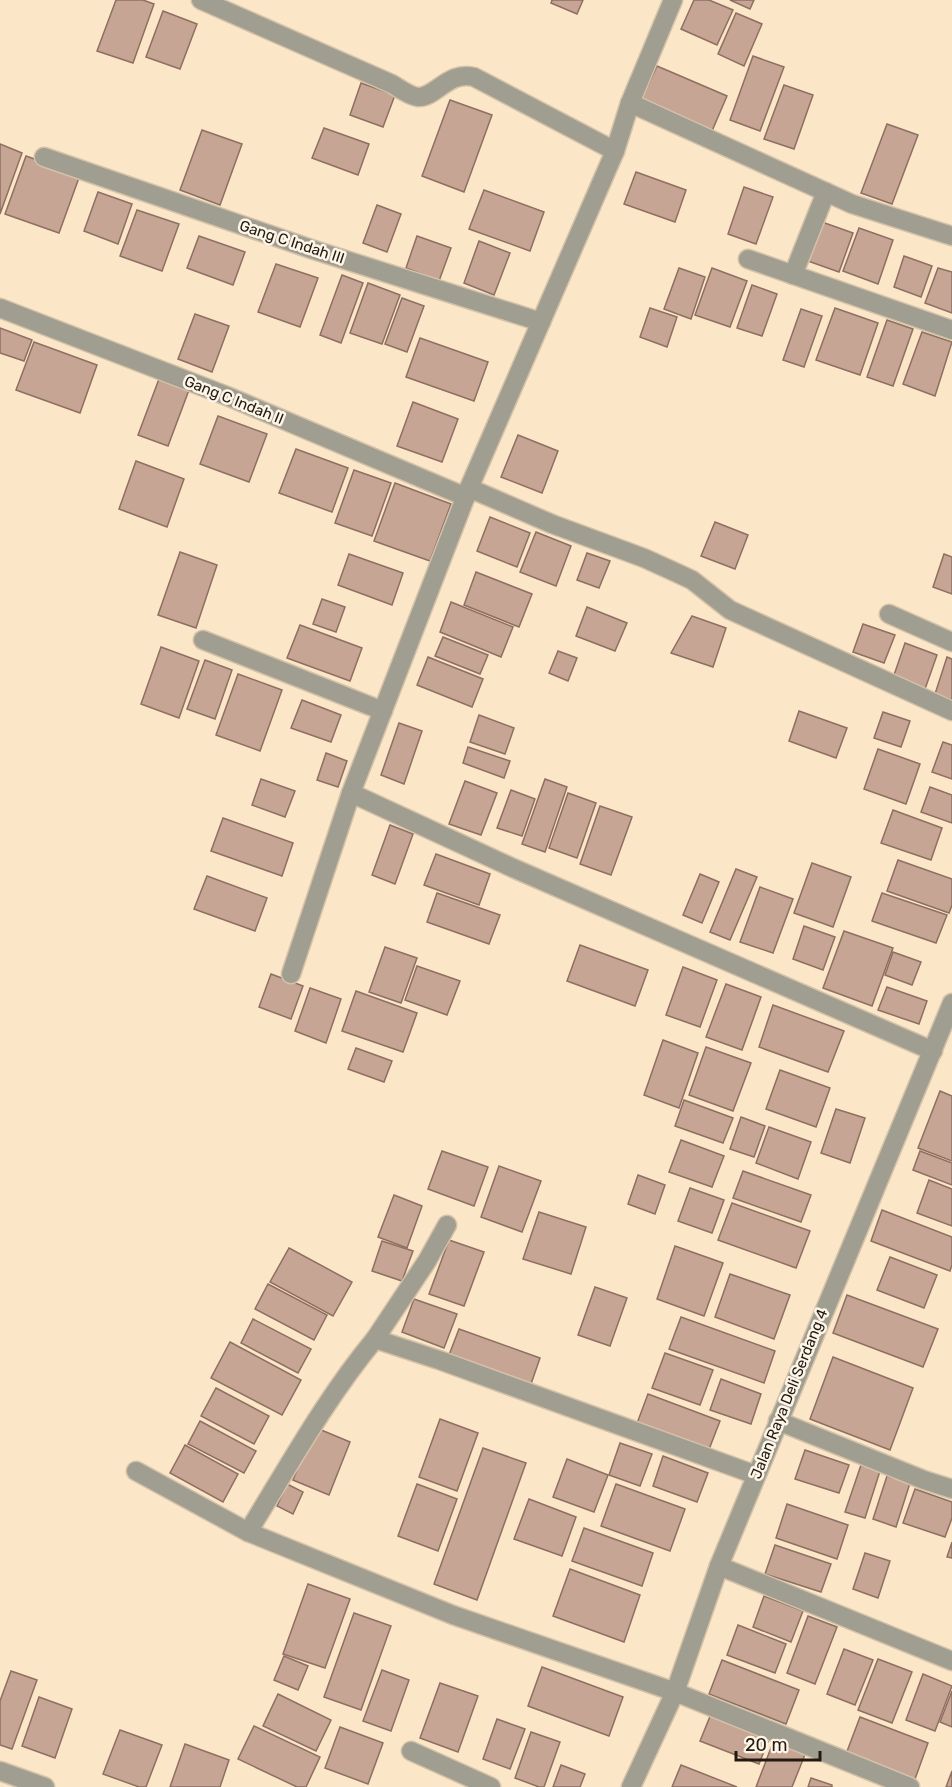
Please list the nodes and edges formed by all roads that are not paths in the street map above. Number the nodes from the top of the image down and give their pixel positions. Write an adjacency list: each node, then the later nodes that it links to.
1 (201, 0): 4 (street)
2 (673, 0): 3 (street)
3 (630, 104): 4 (street); 6 (street)
4 (615, 152): 11 (street)
5 (44, 157): 11 (street, Gang C Indah III)
6 (826, 192): 7 (street); 9 (street)
7 (952, 236)
8 (748, 260): 9 (street)
9 (793, 275): 12 (street)
10 (0, 308): 13 (street, Gang C Indah II)
11 (541, 322): 13 (street)
12 (952, 330)
13 (467, 492): 17 (street); 18 (street, Gang C Indah II)
14 (889, 614): 16 (street)
15 (203, 640): 17 (street)
16 (952, 642)
17 (382, 711): 19 (street)
18 (952, 711)
19 (351, 793): 20 (street); 23 (street)
20 (291, 974)
21 (952, 1003): 22 (street, Jalan Raya Deli Serdang 4)
22 (948, 1025): 23 (street, Jalan Raya Deli Serdang 4)
23 (933, 1051): 26 (street, Jalan Raya Deli Serdang 4)
24 (447, 1225): 25 (street)
25 (375, 1339): 28 (street); 30 (street)
26 (778, 1420): 28 (street, Jalan Raya Deli Serdang 4); 29 (street)
27 (136, 1471): 30 (street)
28 (756, 1476): 31 (street, Jalan Raya Deli Serdang 4)
29 (952, 1489)
30 (248, 1532): 33 (street)
31 (719, 1566): 32 (street); 33 (street, Jalan Raya Deli Serdang 4)
32 (952, 1661)
33 (675, 1692): 38 (street, Jalan Raya Deli Serdang 4); 39 (street)
34 (411, 1751): 37 (street)
35 (0, 1772): 36 (street)
36 (45, 1787)
37 (491, 1787)
38 (631, 1787)
39 (910, 1787)

